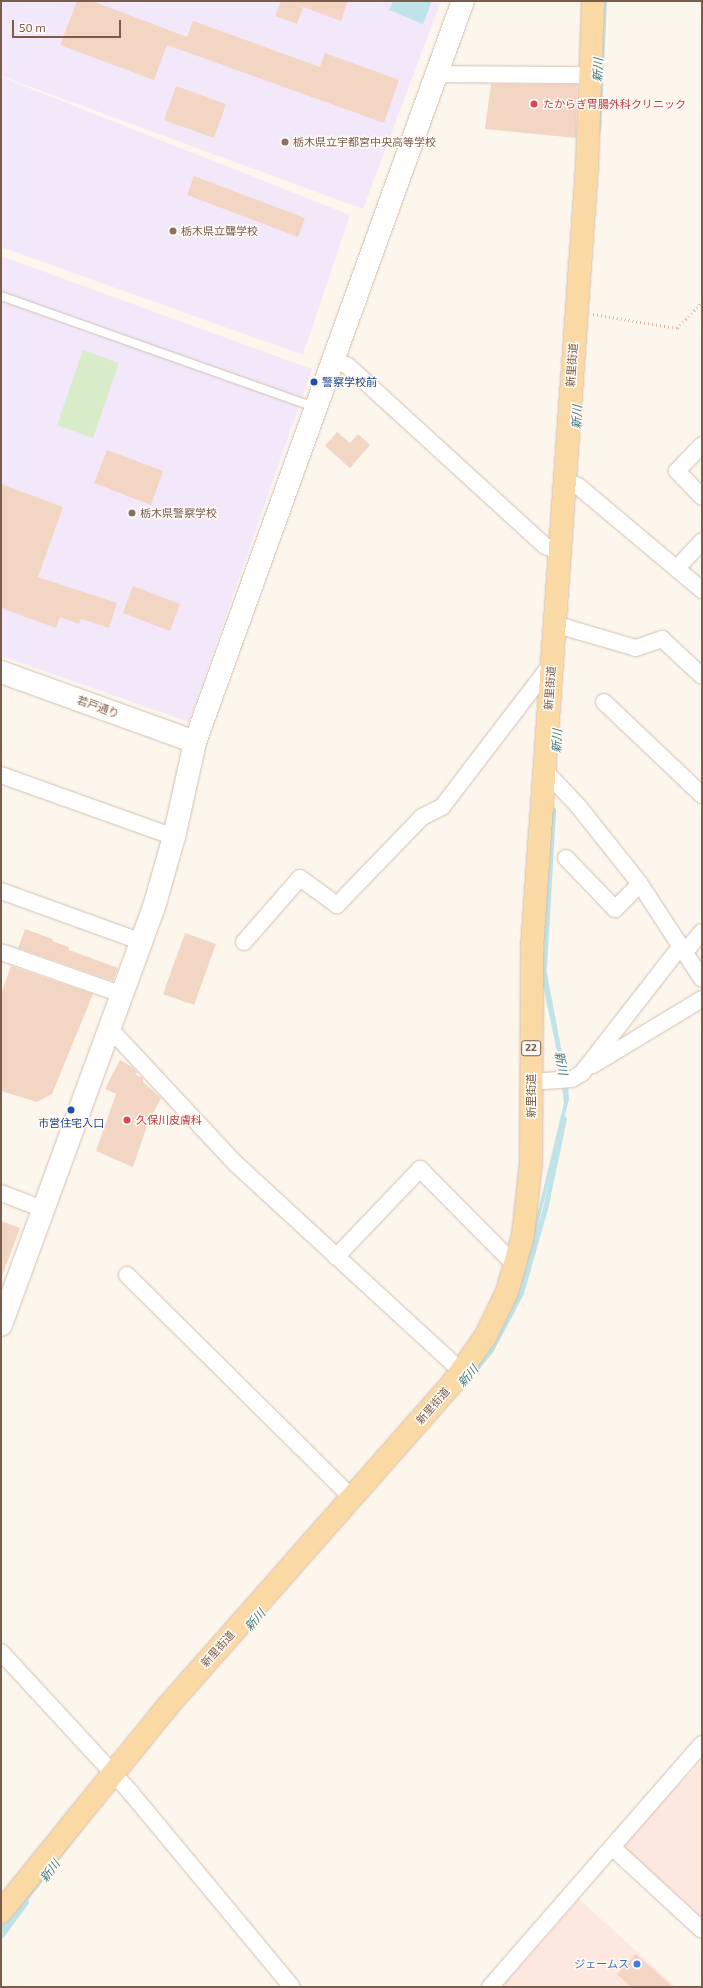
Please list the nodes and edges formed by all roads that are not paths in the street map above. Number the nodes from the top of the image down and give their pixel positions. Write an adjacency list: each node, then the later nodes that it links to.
1 (462, 1): 3 (street)
2 (593, 1): 4 (main road, 新里街道 / 22)
3 (436, 74): 4 (street); 6 (street)
4 (590, 75): 9 (main road, 新里街道 / 22)
5 (1, 296): 7 (lane)
6 (333, 359): 7 (street); 12 (street)
7 (316, 408): 20 (street)
8 (702, 445): 10 (street)
9 (571, 482): 12 (main road, 新里街道 / 22); 13 (street)
10 (702, 497)
11 (702, 541): 13 (street)
12 (559, 550): 15 (main road, 新里街道 / 22)
13 (677, 568): 14 (street)
14 (702, 590)
15 (560, 625): 16 (main road, 新里街道 / 22); 18 (street)
16 (552, 663): 21 (main road, 新里街道 / 22); 30 (street)
17 (1, 672): 20 (street, 若戸通り)
18 (702, 676)
19 (604, 702): 23 (street)
20 (195, 742): 24 (street)
21 (547, 773): 26 (street); 38 (main road, 新里街道 / 22)
22 (1, 775): 24 (street)
23 (702, 795)
24 (174, 837): 29 (street)
25 (566, 858): 26 (street)
26 (640, 884): 31 (street)
27 (1, 891): 29 (street)
28 (702, 932): 31 (street)
29 (142, 942): 34 (street)
30 (244, 942)
31 (683, 949): 33 (street); 37 (street)
32 (1, 952): 34 (street)
33 (702, 979)
34 (124, 995): 36 (street)
35 (702, 999): 37 (street)
36 (111, 1030): 40 (street); 41 (street)
37 (570, 1078): 38 (street)
38 (531, 1082): 42 (main road, 新里街道 / 22)
39 (1, 1193): 40 (street)
40 (45, 1210): 44 (street)
41 (336, 1257): 42 (street); 45 (street)
42 (515, 1265): 45 (main road, 新里街道 / 22)
43 (127, 1275): 46 (street)
44 (1, 1326)
45 (462, 1371): 46 (main road, 新里街道 / 22)
46 (352, 1498): 49 (main road, 新里街道 / 22)
47 (1, 1652): 49 (street)
48 (702, 1744): 50 (street)
49 (111, 1772): 51 (main road, 新里街道 / 22); 53 (street)
50 (612, 1847): 52 (street); 54 (street)
51 (1, 1912)
52 (702, 1930)
53 (292, 1987)
54 (490, 1987)

